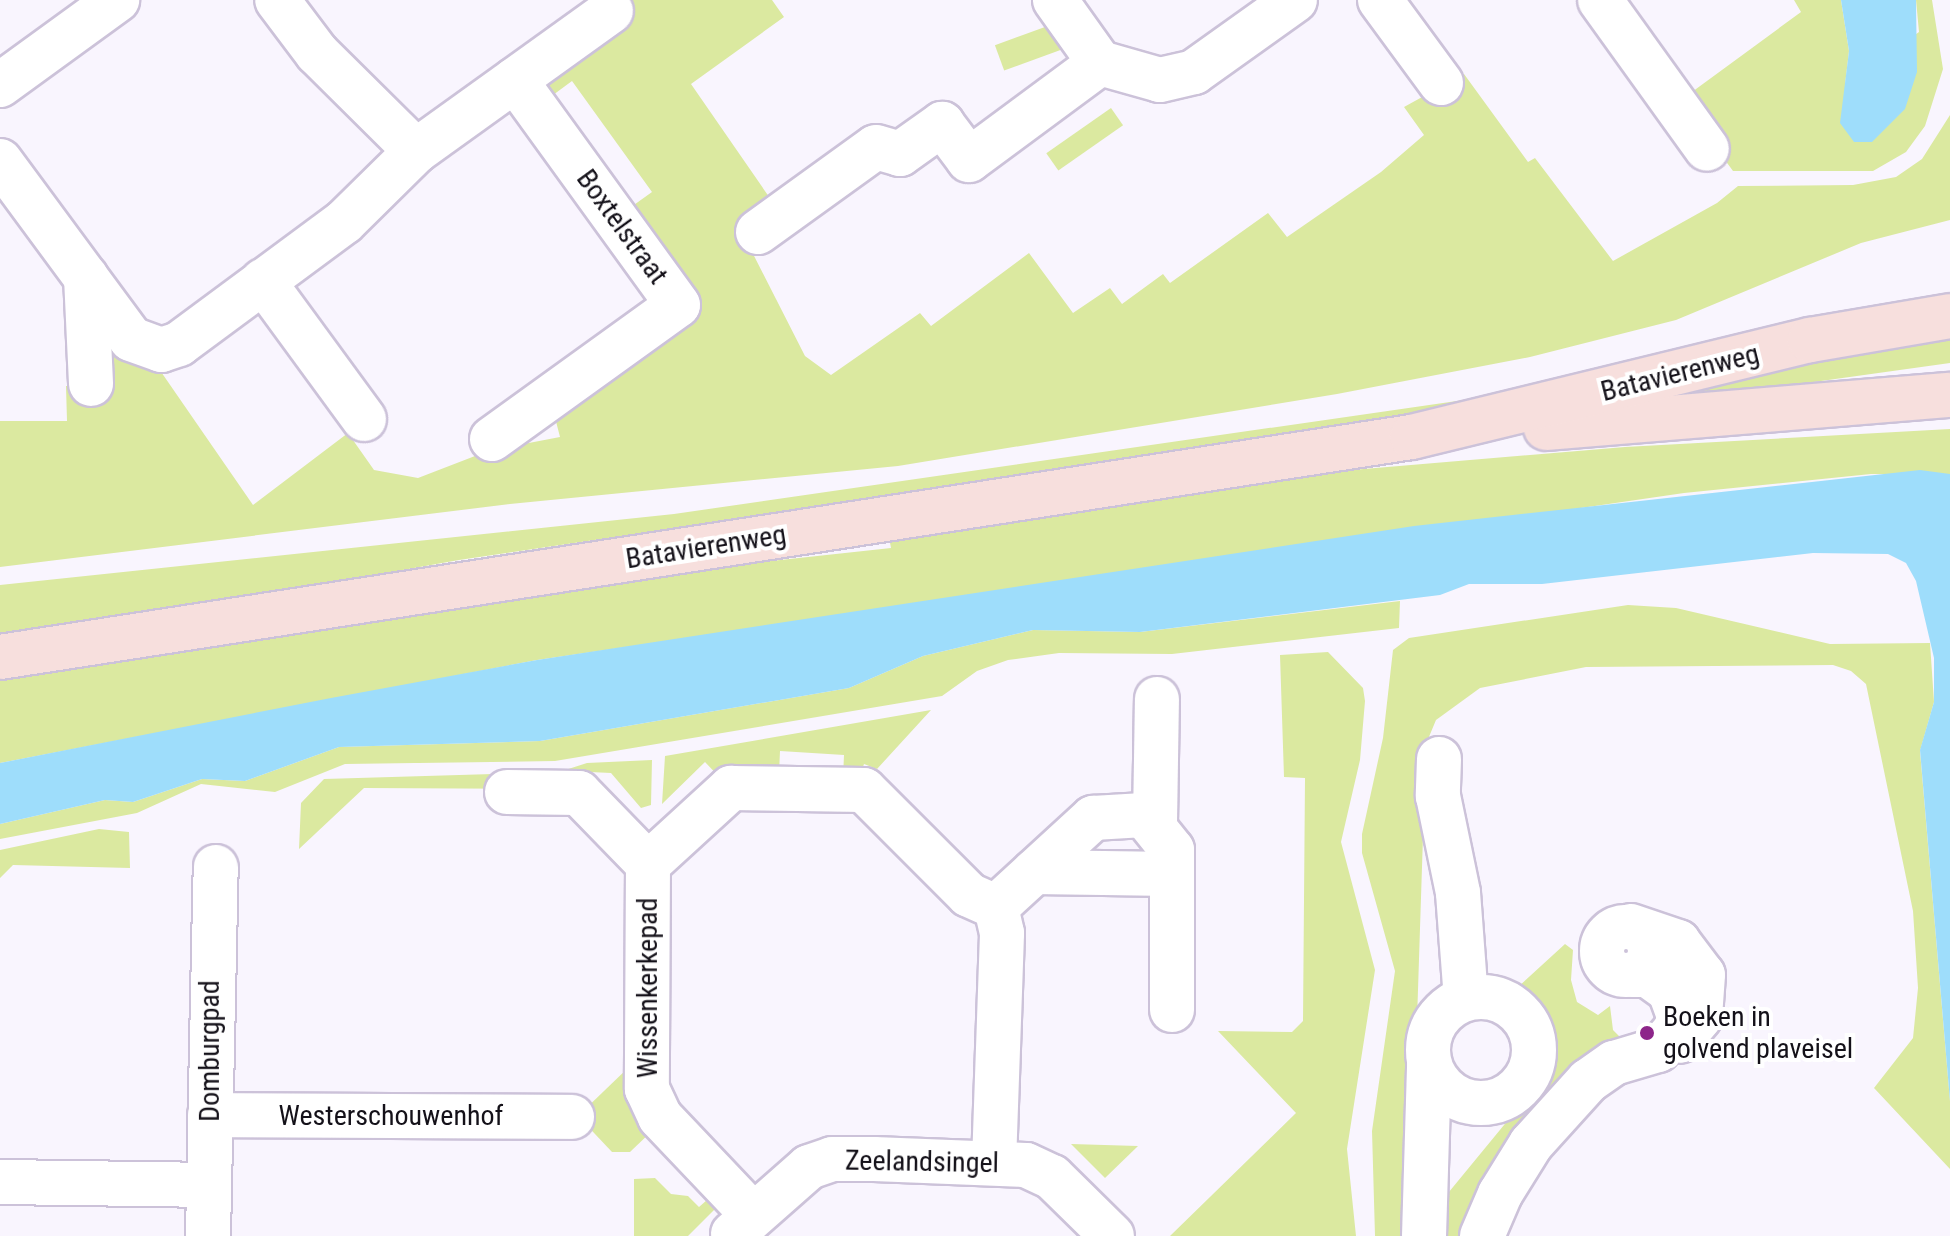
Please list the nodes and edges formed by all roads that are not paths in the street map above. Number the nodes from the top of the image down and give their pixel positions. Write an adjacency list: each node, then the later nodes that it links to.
1 (117, 0): 11 (street)
2 (277, 0): 13 (street)
3 (1055, 0): 8 (street)
4 (1295, 0): 8 (street)
5 (1380, 0): 10 (street)
6 (1600, 0): 12 (street)
7 (611, 11): 9 (street)
8 (1100, 63): 15 (street)
9 (515, 80): 13 (street); 23 (street, Boxtelstraat)
10 (1441, 83)
11 (0, 85)
12 (1707, 149)
13 (416, 151): 17 (street)
14 (0, 161): 16 (street)
15 (758, 232)
16 (86, 277): 17 (street); 19 (street)
17 (263, 281): 21 (street)
18 (1950, 316): 22 (main road, Batavierenweg)
19 (91, 384)
20 (1950, 395): 22 (main road, Batavierenweg)
21 (364, 419)
22 (1412, 437): 24 (main road, Batavierenweg)
23 (492, 439)
24 (0, 657)
25 (1157, 699): 28 (street)
26 (1439, 759): 34 (street)
27 (507, 792): 29 (street, Wissenkerkepad)
28 (1155, 823): 31 (street); 32 (street)
29 (648, 864): 33 (street, Wissenkerkepad); 43 (street, Wissenkerkepad)
30 (216, 867): 38 (street, Domburgpad)
31 (1034, 872): 32 (street); 33 (street)
32 (1172, 874): 35 (street)
33 (996, 907): 40 (street)
34 (1466, 999): 37 (street); 37 (street)
35 (1172, 1010)
36 (1652, 1053): 36 (street); 47 (street)
37 (1429, 1063): 46 (street)
38 (210, 1115): 39 (street, Westerschouwenhof); 42 (street, Domburgpad)
39 (572, 1117)
40 (994, 1163): 43 (street, Zeelandsingel); 45 (street, Zeelandsingel)
41 (0, 1182): 42 (street)
42 (209, 1185): 44 (street, Domburgpad)
43 (742, 1226)
44 (208, 1236)
45 (1112, 1236)
46 (1424, 1236)
47 (1482, 1236)

